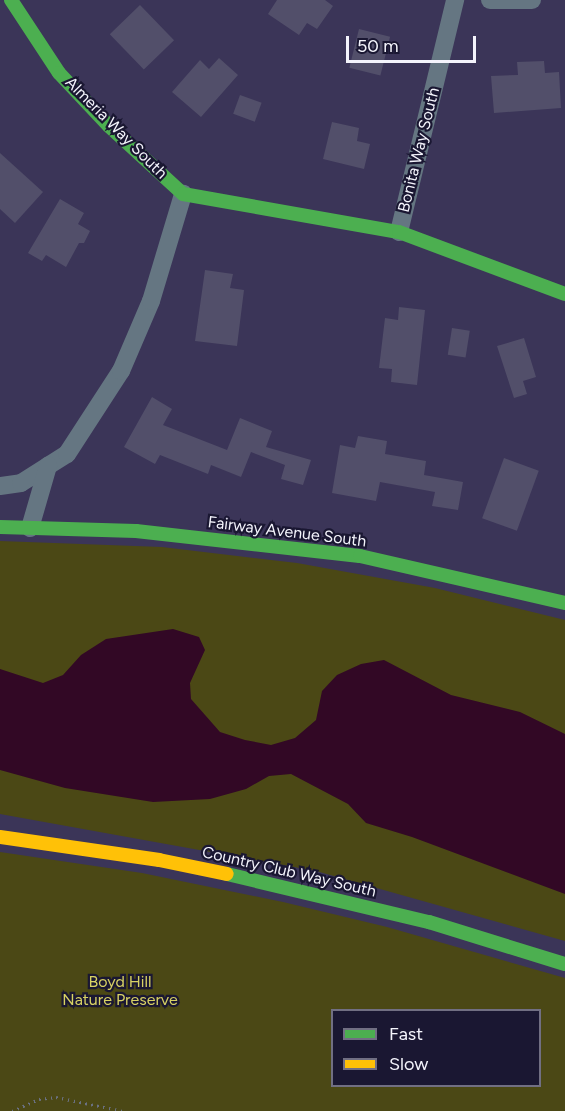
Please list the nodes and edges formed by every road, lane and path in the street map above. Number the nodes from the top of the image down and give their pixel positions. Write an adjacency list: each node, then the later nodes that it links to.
1 (11, 0): 5 (street, Almeria Way South)
2 (455, 0): 6 (street, Bonita Way South)
3 (490, 0): 4 (street)
4 (532, 0)
5 (183, 194): 6 (street); 8 (street)
6 (399, 232): 7 (street, Bonita Way South)
7 (565, 294)
8 (48, 466): 9 (street); 11 (street)
9 (0, 486)
10 (0, 527): 11 (street, Fairway Avenue South)
11 (30, 528): 12 (street, Fairway Avenue South)
12 (565, 603)
13 (0, 837): 14 (street, Country Club Way South)
14 (565, 964)
15 (12, 1111): 16 (path)
16 (123, 1111)

